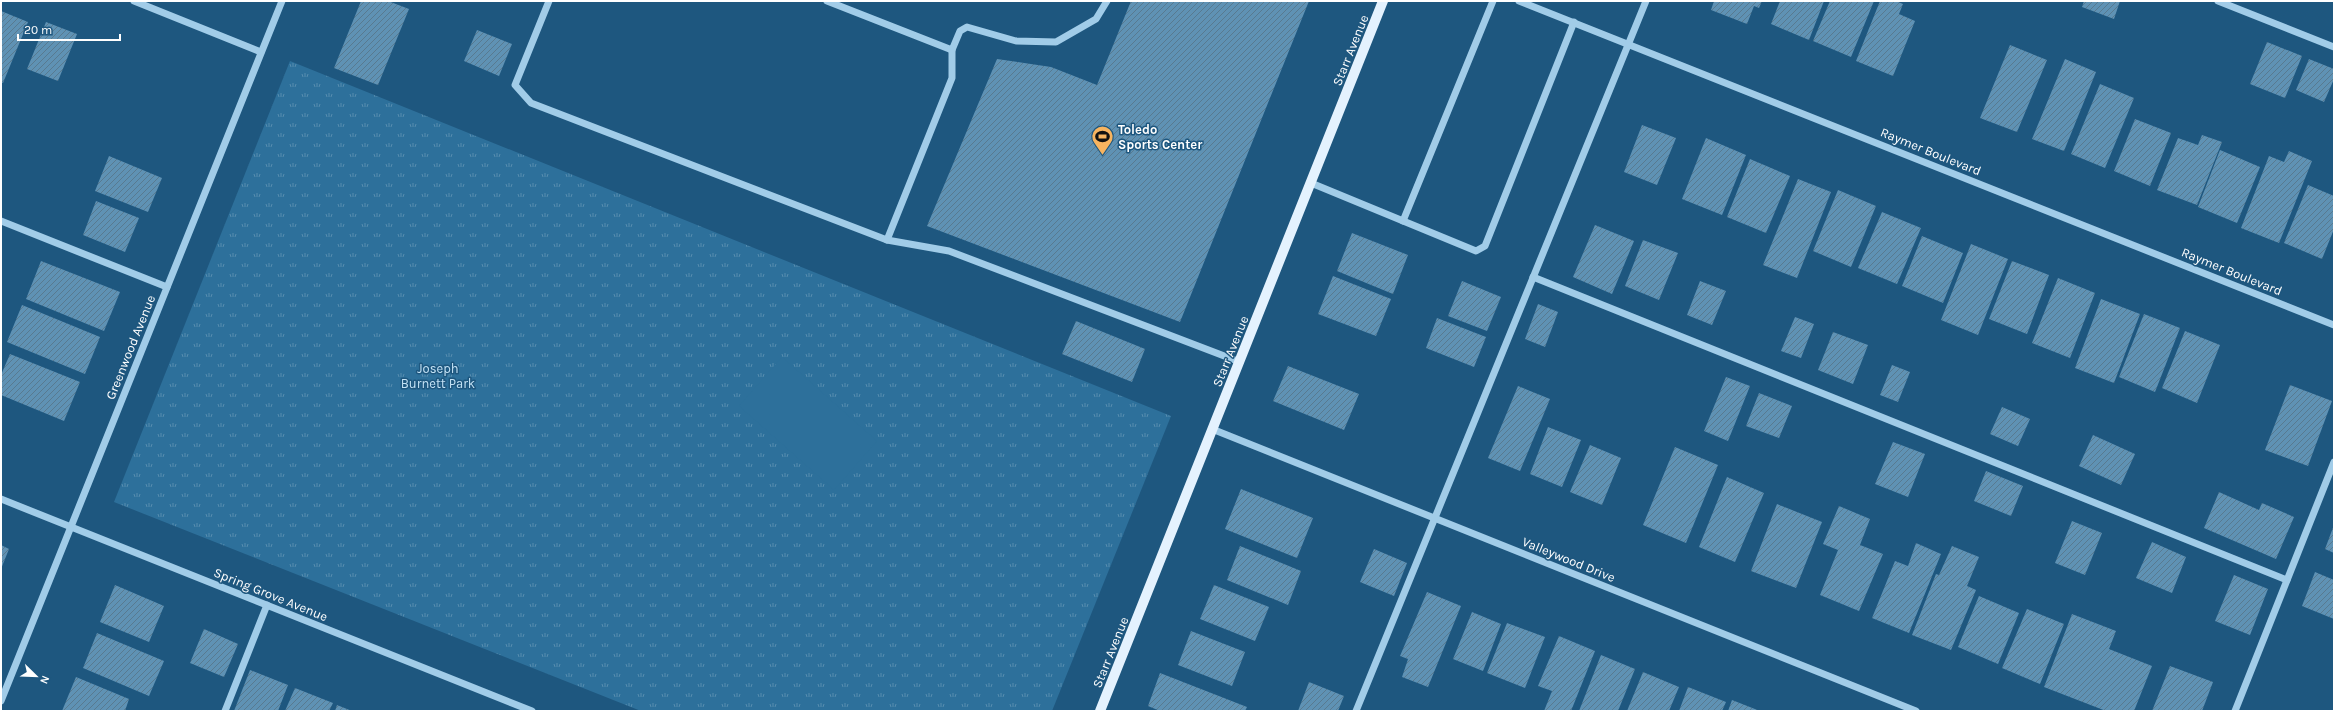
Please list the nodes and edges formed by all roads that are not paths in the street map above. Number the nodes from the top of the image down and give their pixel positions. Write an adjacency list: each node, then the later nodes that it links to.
1 (134, 1): 15 (street)
2 (282, 1): 15 (street, Greenwood Avenue)
3 (550, 1): 19 (street)
4 (827, 1): 14 (street)
5 (1107, 1): 14 (street)
6 (1383, 1): 16 (main road, Starr Avenue)
7 (1493, 1): 18 (street)
8 (1519, 1): 11 (street, Raymer Boulevard)
9 (1646, 1): 12 (street)
10 (2218, 1): 13 (street)
11 (1574, 22): 12 (street, Raymer Boulevard); 18 (street)
12 (1628, 44): 20 (street); 22 (street, Raymer Boulevard)
13 (2334, 47)
14 (952, 50): 19 (street)
15 (262, 52): 21 (street, Greenwood Avenue)
16 (1310, 183): 18 (street); 23 (main road, Starr Avenue)
17 (1, 221): 21 (street)
18 (1403, 221)
19 (887, 240): 23 (street)
20 (1533, 277): 27 (street); 29 (street)
21 (167, 287): 28 (street, Greenwood Avenue)
22 (2334, 325)
23 (1240, 362): 24 (main road, Starr Avenue)
24 (1212, 429): 27 (street, Valleywood Drive); 35 (main road, Starr Avenue)
25 (2334, 462): 29 (street)
26 (1, 499): 28 (street, Spring Grove Avenue)
27 (1435, 518): 36 (street); 37 (street, Valleywood Drive)
28 (71, 527): 30 (street, Spring Grove Avenue); 31 (street, Greenwood Avenue)
29 (2287, 580): 38 (street)
30 (267, 605): 32 (street, Spring Grove Avenue); 33 (street)
31 (1, 701)
32 (522, 709): 34 (street, Spring Grove Avenue)
33 (225, 711)
34 (532, 711)
35 (1100, 711)
36 (1356, 711)
37 (1916, 711)
38 (2235, 711)

